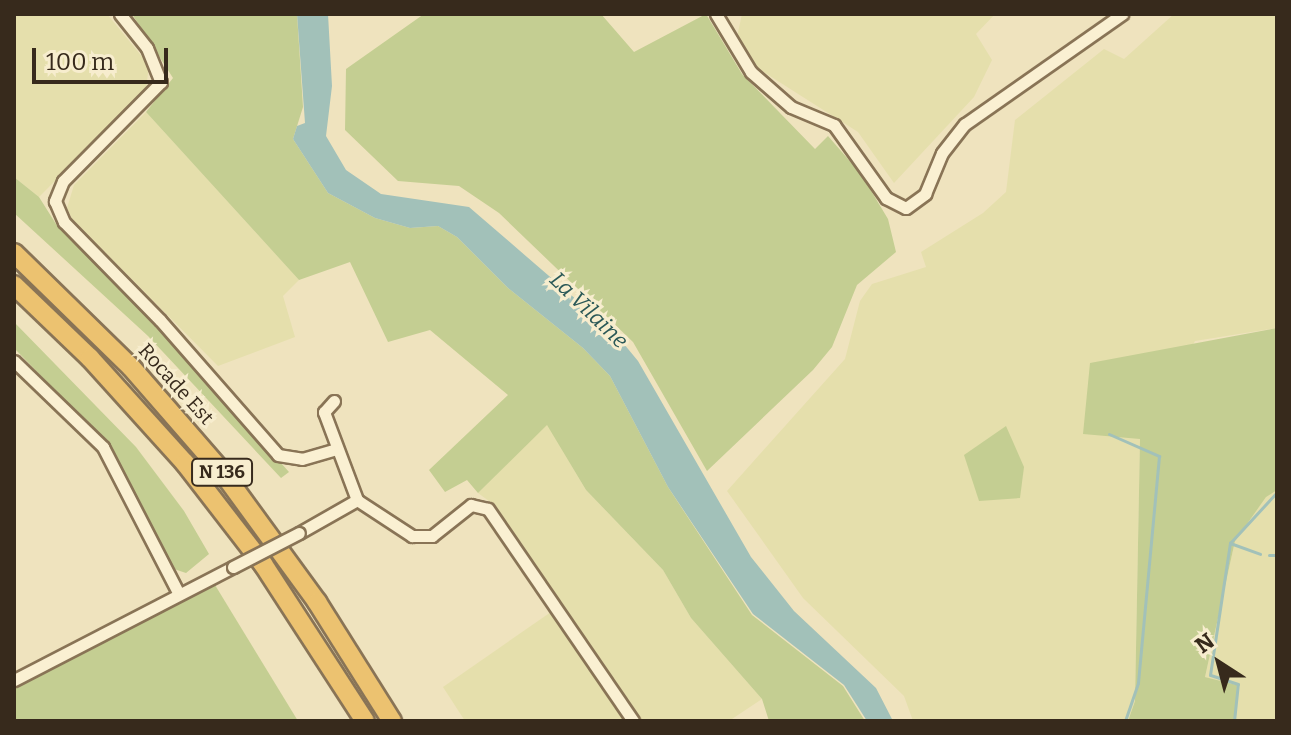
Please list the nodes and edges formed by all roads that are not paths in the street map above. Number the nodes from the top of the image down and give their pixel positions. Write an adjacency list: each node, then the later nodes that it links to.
1 (120, 14): 8 (street)
2 (716, 14): 3 (street)
3 (1122, 14)
4 (14, 253): 13 (highway, Rocade Est / N 136)
5 (14, 285): 12 (highway, N 136)
6 (14, 361): 10 (street)
7 (334, 401): 8 (street)
8 (337, 449): 9 (street)
9 (357, 500): 10 (street, bridge); 14 (street)
10 (179, 594): 11 (street)
11 (14, 680)
12 (365, 721)
13 (392, 721)
14 (633, 721)

